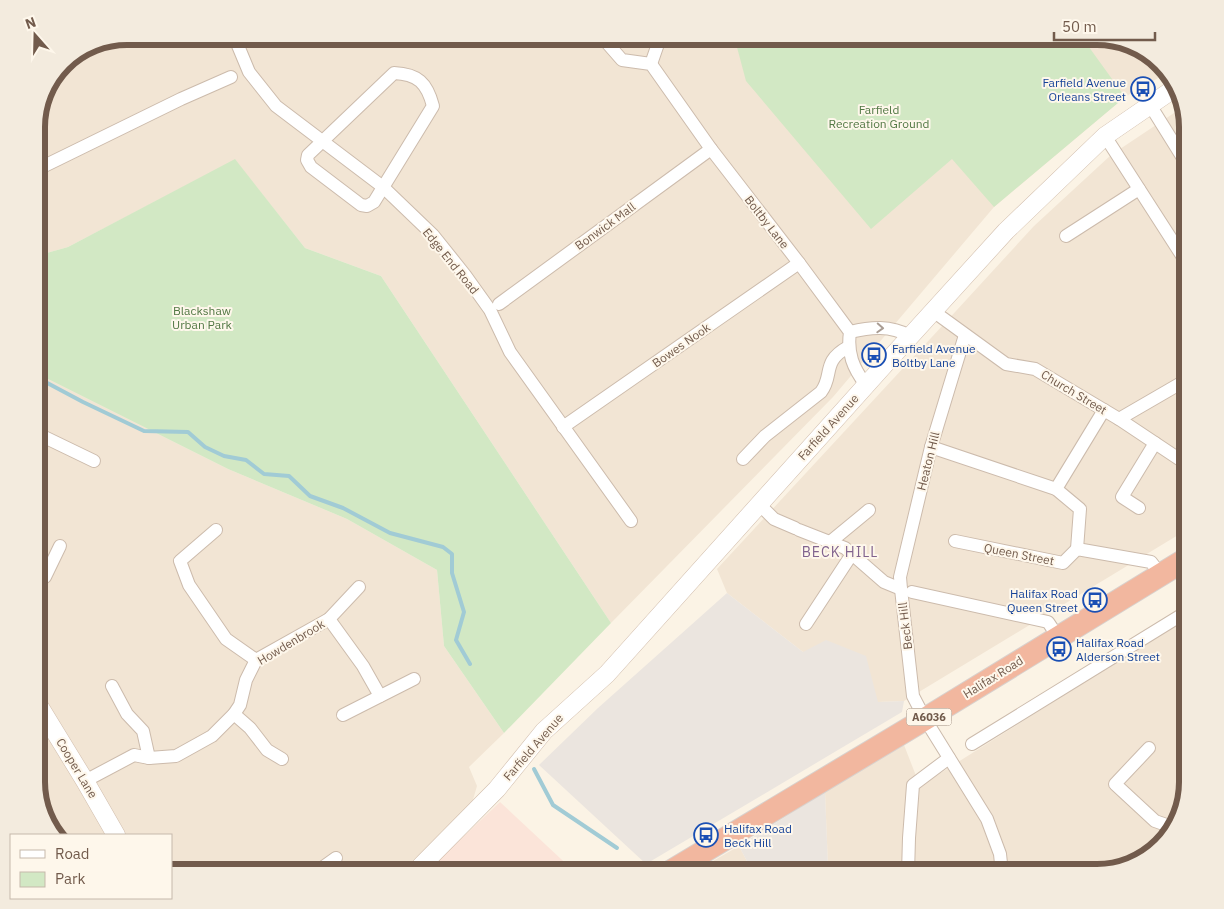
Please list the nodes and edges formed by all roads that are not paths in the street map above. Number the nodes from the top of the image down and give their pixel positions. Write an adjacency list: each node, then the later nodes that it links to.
1 (238, 45): 9 (street, Edge End Road)
2 (609, 45): 4 (street)
3 (658, 45): 4 (street)
4 (651, 64): 10 (street, Boltby Lane)
5 (231, 77): 12 (street)
6 (1171, 91): 7 (street, Farfield Avenue)
7 (1150, 105): 8 (street, Farfield Avenue); 11 (street)
8 (1105, 136): 14 (street); 19 (street, Farfield Avenue)
9 (323, 140): 13 (street, Edge End Road); 13 (street); 13 (street)
10 (711, 149): 17 (street, Boltby Lane); 18 (street, Bonwick Mall)
11 (1179, 152)
12 (45, 166)
13 (384, 187): 28 (street, Edge End Road)
14 (1139, 189): 15 (street); 16 (street)
15 (1066, 236)
16 (1179, 251)
17 (799, 263): 20 (street, Boltby Lane); 28 (street, Bowes Nook)
18 (499, 304)
19 (933, 311): 21 (street, Church Street); 22 (street, Farfield Avenue)
20 (850, 332): 22 (street, one-way to 22); 23 (street)
21 (964, 335): 26 (street, Church Street); 31 (street, Heaton Hill)
22 (910, 336): 25 (street, Farfield Avenue)
23 (848, 347): 25 (street); 32 (street)
24 (1179, 384): 27 (street)
25 (866, 385): 36 (street, Farfield Avenue)
26 (1104, 410): 27 (street, Church Street); 35 (street)
27 (1119, 419): 30 (street, Church Street)
28 (564, 427): 39 (street, Edge End Road)
29 (45, 437): 34 (street)
30 (1155, 443): 33 (street, Church Street); 37 (street)
31 (931, 447): 35 (street); 50 (street, Heaton Hill)
32 (743, 459)
33 (1179, 459)
34 (94, 461)
35 (1056, 489): 44 (street)
36 (759, 504): 42 (street, Beck Hill); 73 (street, Farfield Avenue)
37 (1139, 508)
38 (869, 510): 42 (street)
39 (631, 522)
40 (216, 530): 55 (street)
41 (955, 541): 44 (street, Queen Street)
42 (829, 542): 45 (street, Beck Hill)
43 (60, 546): 48 (street)
44 (1077, 549): 47 (street)
45 (852, 554): 50 (street, Beck Hill); 53 (street)
46 (1179, 564): 47 (highway, Halifax Road / A6036)
47 (1161, 575): 54 (highway, Halifax Road / A6036)
48 (45, 577)
49 (359, 587): 52 (street, Howdenbrook)
50 (906, 590): 54 (street); 62 (street, Beck Hill)
51 (1179, 617): 63 (street)
52 (330, 619): 55 (street, Howdenbrook); 58 (street)
53 (806, 624)
54 (1058, 637): 62 (highway, Halifax Road / A6036)
55 (256, 660): 59 (street, Howdenbrook)
56 (414, 678): 58 (street)
57 (112, 686): 65 (street)
58 (380, 696): 60 (street)
59 (234, 714): 65 (street, Howdenbrook); 67 (street)
60 (344, 715)
61 (45, 716): 68 (street, Cooper Lane)
62 (925, 719): 66 (street, Beck Hill); 74 (highway, Halifax Road / A6036)
63 (972, 744)
64 (1149, 748): 69 (street)
65 (149, 758): 68 (street, Howdenbrook)
66 (949, 758): 75 (street); 76 (street, Beck Hill)
67 (282, 759)
68 (85, 781): 70 (street, Cooper Lane)
69 (1166, 825)
70 (115, 834)
71 (336, 858): 72 (street)
72 (328, 864)
73 (423, 864)
74 (683, 864)
75 (908, 864)
76 (1001, 864)

